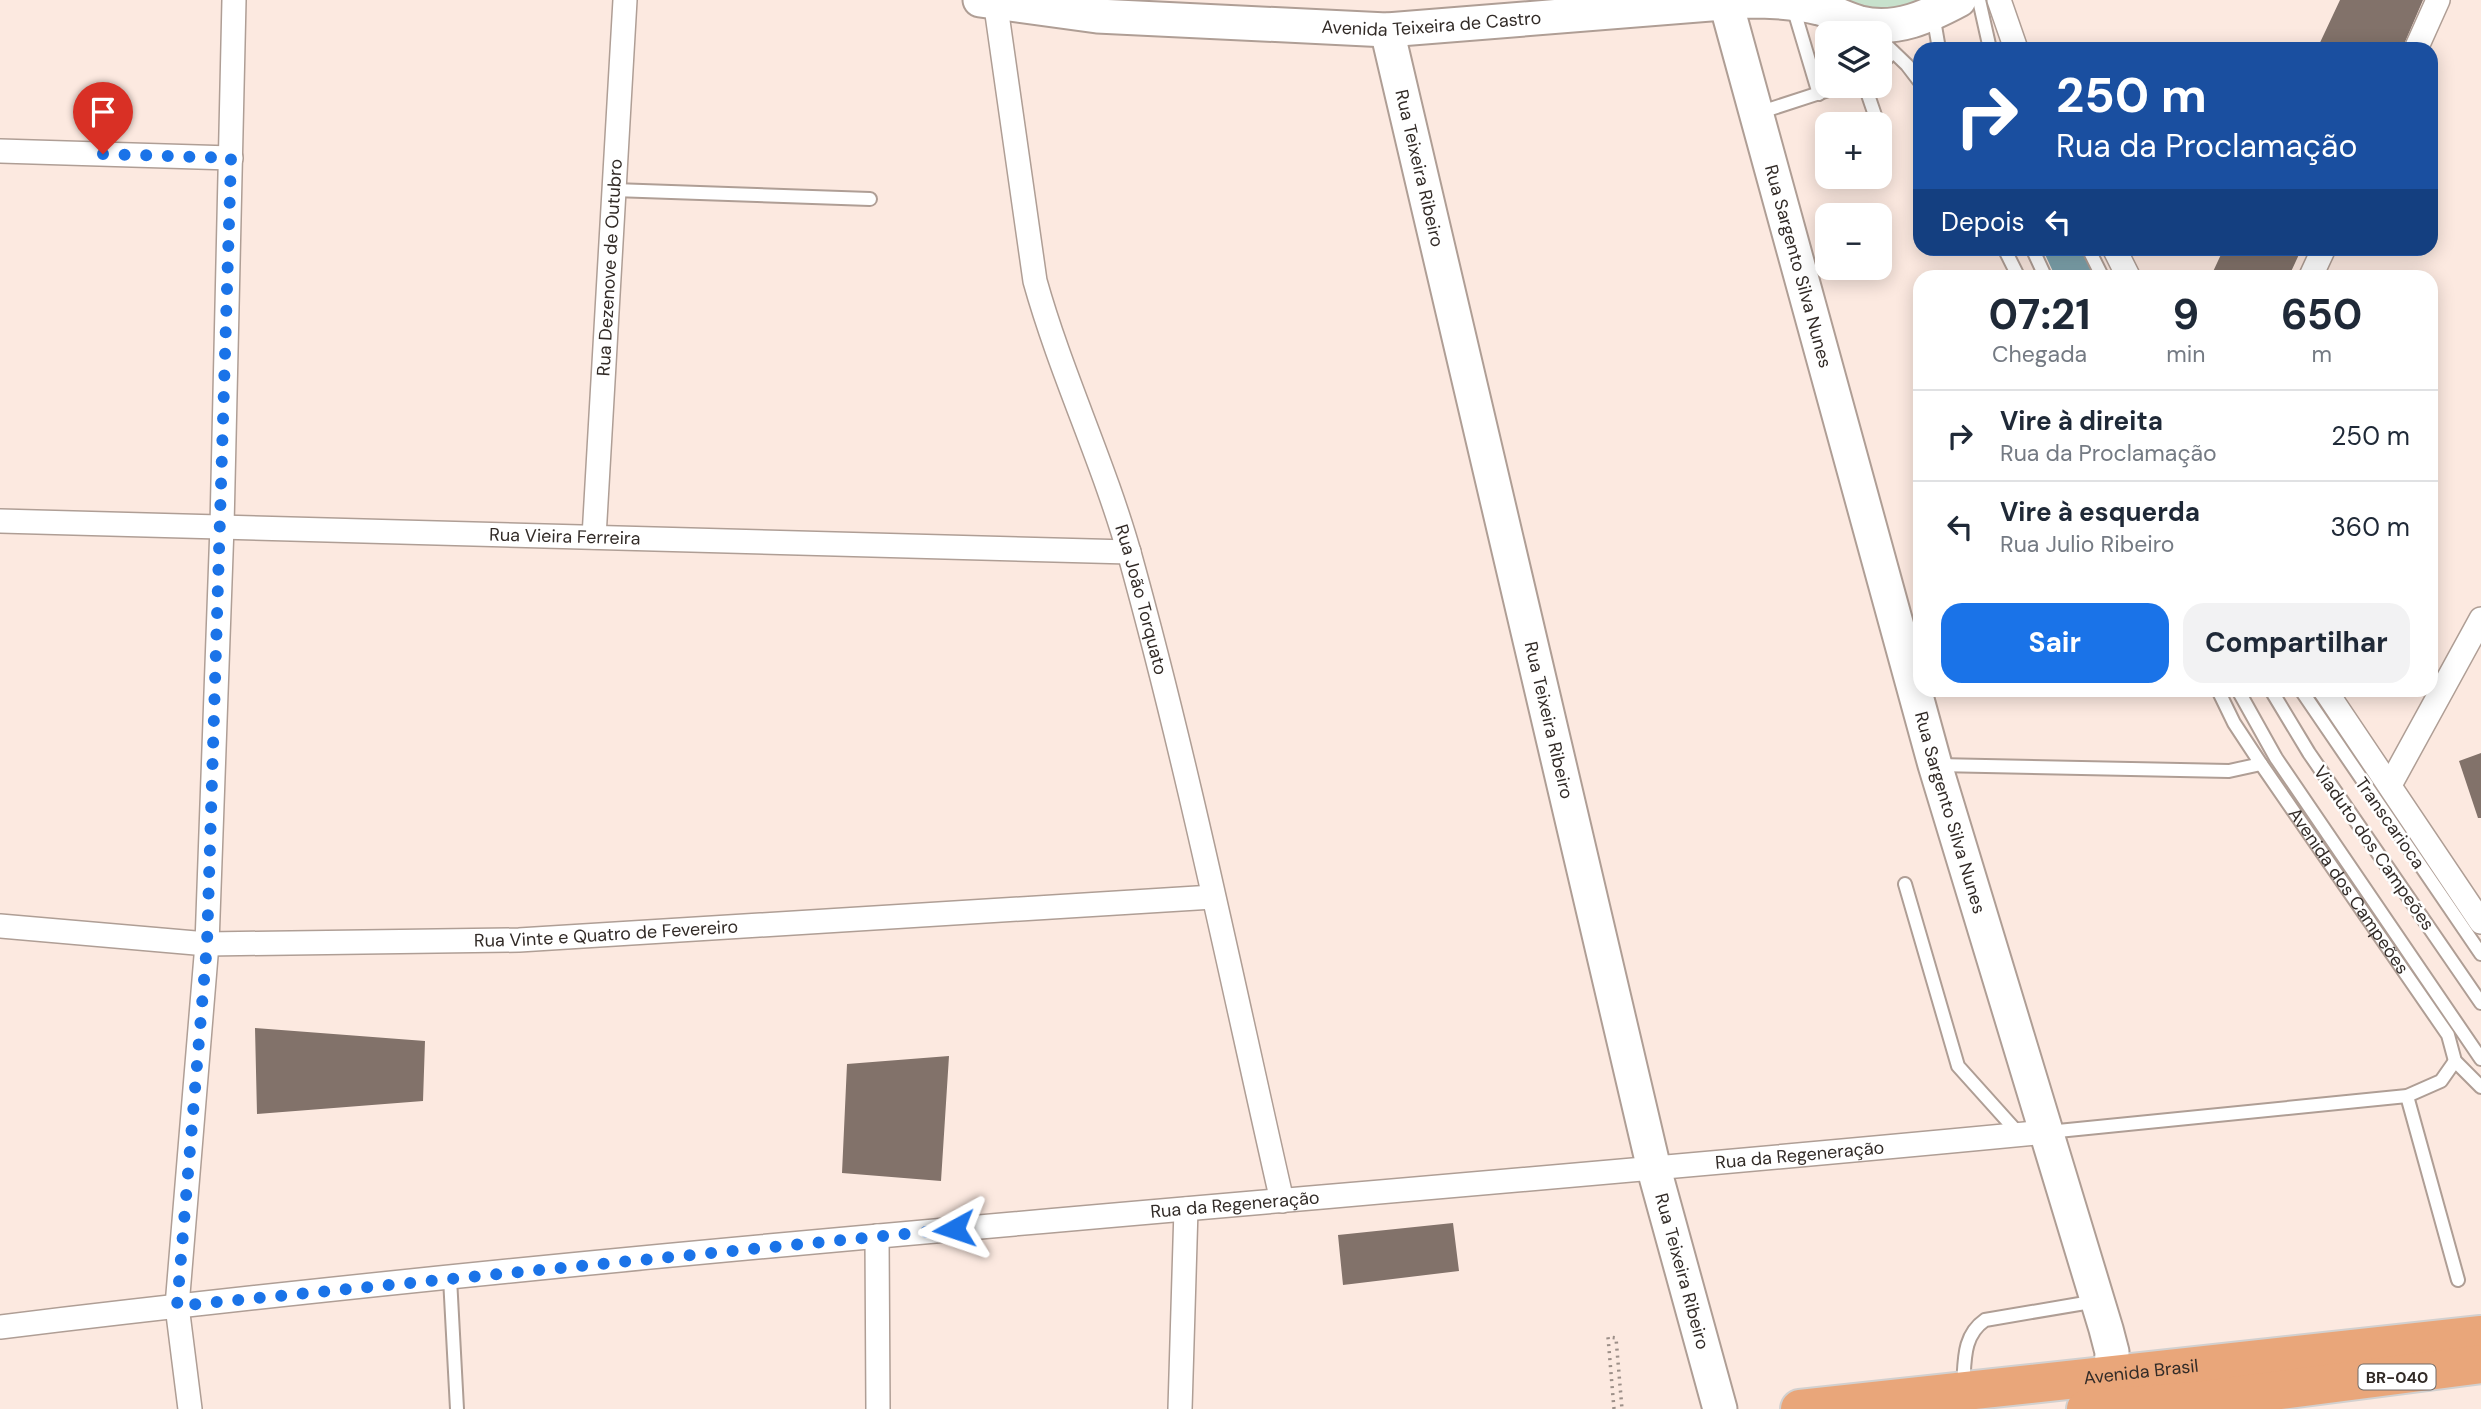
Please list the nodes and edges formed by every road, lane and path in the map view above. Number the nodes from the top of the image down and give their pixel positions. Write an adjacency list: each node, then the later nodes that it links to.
1 (234, 0): 23 (street)
2 (625, 0): 24 (street, Rua Dezenove de Outubro)
3 (1979, 0): 14 (lane)
4 (1999, 0): 15 (street)
5 (2438, 0): 16 (street)
6 (1727, 1): 8 (street, Avenida Teixeira de Castro); 12 (street, Avenida Teixeira de Castro); 21 (street, Rua Sargento Silva Nunes)
7 (990, 2): 12 (street, Avenida Teixeira de Castro); 29 (street, Rua João Torquato)
8 (1792, 2): 10 (street, Avenida Teixeira de Castro); 19 (lane)
9 (1942, 5): 11 (street, Avenida Teixeira de Castro); 13 (lane)
10 (1843, 21)
11 (1892, 26)
12 (1387, 30): 53 (street, Rua Teixeira Ribeiro)
13 (1939, 42)
14 (1988, 42)
15 (2014, 42)
16 (2419, 42)
17 (1893, 52): 18 (lane)
18 (1913, 74)
19 (1815, 80)
20 (1815, 95): 21 (lane)
21 (1756, 113): 31 (street, Rua Sargento Silva Nunes)
22 (0, 151): 23 (street)
23 (231, 158): 27 (street)
24 (614, 190): 25 (lane); 28 (street, Rua Dezenove de Outubro)
25 (870, 199)
26 (0, 521): 27 (street, Rua Vieira Ferreira)
27 (222, 526): 28 (street, Rua Vieira Ferreira); 45 (street)
28 (594, 537): 29 (street, Rua Vieira Ferreira)
29 (1129, 552): 42 (street, Rua João Torquato)
30 (2481, 619): 40 (street)
31 (1913, 685)
32 (1916, 697): 39 (street, Rua Sargento Silva Nunes)
33 (2221, 697): 38 (lane, Avenida dos Campeões)
34 (2242, 697): 48 (lane)
35 (2275, 697): 47 (lane, Viaduto dos Campeões)
36 (2306, 697): 46 (lane, Transcarioca)
37 (2330, 697): 40 (street)
38 (2261, 764): 39 (lane); 49 (lane, Avenida dos Campeões)
39 (1935, 765): 52 (street, Rua Sargento Silva Nunes)
40 (2390, 786): 43 (street)
41 (1905, 884): 52 (lane)
42 (1213, 897): 45 (street, Rua Vinte e Quatro de Fevereiro); 54 (street, Rua João Torquato)
43 (2478, 914)
44 (0, 926): 45 (street, Rua Vinte e Quatro de Fevereiro)
45 (207, 944): 60 (street)
46 (2481, 954)
47 (2481, 1003)
48 (2481, 1059)
49 (2455, 1061): 50 (lane, Avenida dos Campeões); 51 (lane, Rua da Regeneração)
50 (2481, 1087)
51 (2407, 1096): 52 (lane, Rua da Regeneração); 58 (lane)
52 (2033, 1133): 53 (street, Rua da Regeneração); 59 (street, Rua Sargento Silva Nunes)
53 (1654, 1169): 54 (street, Rua da Regeneração); 72 (street, Rua Teixeira Ribeiro)
54 (1282, 1201): 55 (street, Rua da Regeneração)
55 (1186, 1209): 56 (street, Rua da Regeneração); 69 (street)
56 (877, 1236): 57 (street, Rua da Regeneração); 68 (street)
57 (450, 1278): 60 (street, Rua da Regeneração); 67 (lane)
58 (2458, 1280)
59 (2097, 1301): 64 (street, Rua Sargento Silva Nunes); 65 (lane)
60 (177, 1306): 61 (street, Rua da Regeneração); 66 (street)
61 (0, 1328)
62 (2481, 1335): 64 (highway, Avenida Brasil)
63 (2481, 1364): 74 (highway, Avenida Brasil / BR-040)
64 (2111, 1377): 65 (highway, Avenida Brasil)
65 (1963, 1390): 73 (highway, Avenida Brasil)
66 (190, 1409)
67 (457, 1409)
68 (878, 1409)
69 (1180, 1409)
70 (1614, 1409): 71 (path)
71 (1622, 1409)
72 (1720, 1409)
73 (1800, 1409)
74 (2086, 1409)

